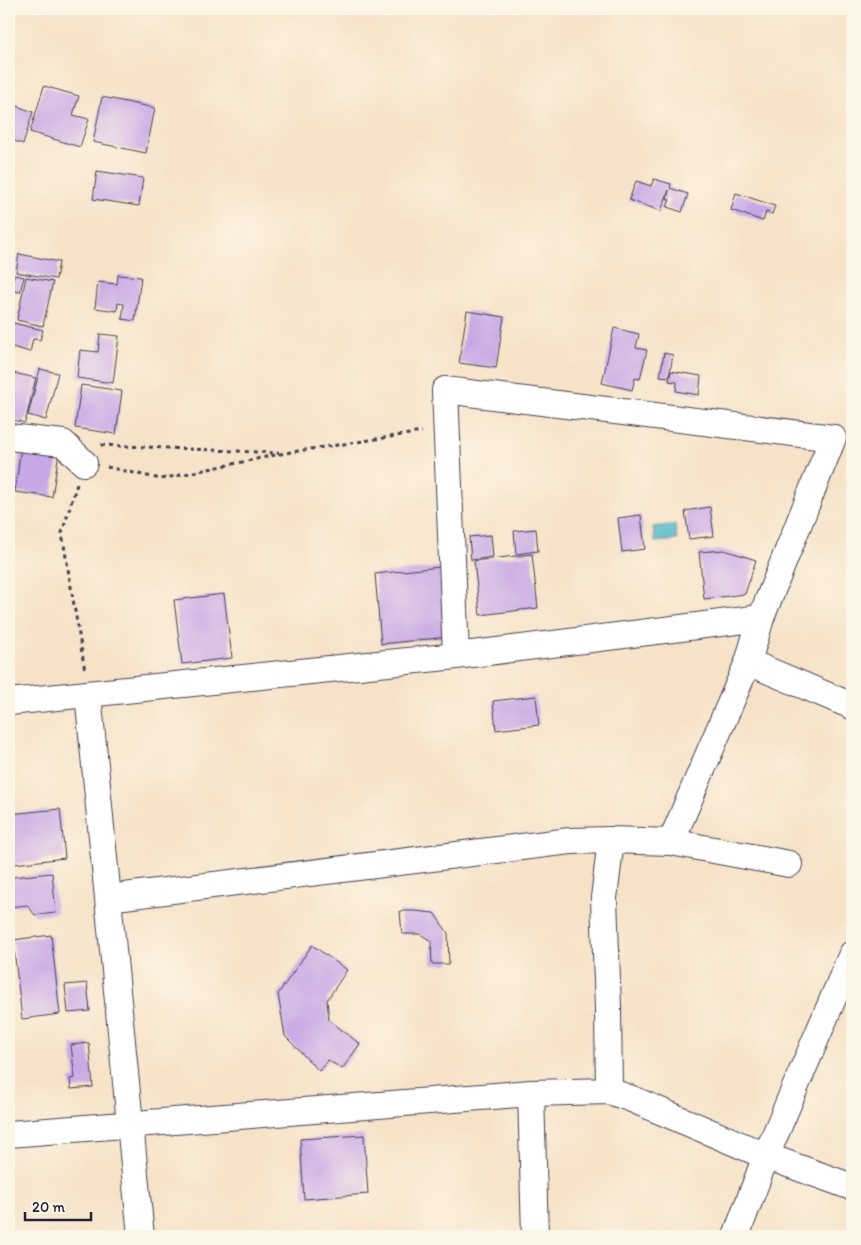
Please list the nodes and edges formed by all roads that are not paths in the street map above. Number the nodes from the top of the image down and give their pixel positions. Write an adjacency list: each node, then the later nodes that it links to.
1 (9, 437): 2 (street)
2 (84, 462)
3 (761, 618): 4 (street); 4 (street); 5 (street)
4 (456, 656): 6 (street)
5 (748, 662): 8 (street); 10 (street)
6 (88, 694): 7 (street); 12 (street)
7 (9, 702)
8 (852, 706)
9 (611, 840): 10 (street); 12 (street); 14 (street)
10 (671, 842): 11 (street)
11 (789, 864)
12 (108, 898): 16 (street)
13 (850, 965): 18 (street)
14 (609, 1090): 15 (street); 18 (street)
15 (531, 1093): 16 (street); 21 (street)
16 (130, 1125): 17 (street); 20 (street)
17 (9, 1134)
18 (766, 1156): 19 (street); 22 (street)
19 (852, 1187)
20 (141, 1236)
21 (535, 1236)
22 (736, 1236)

